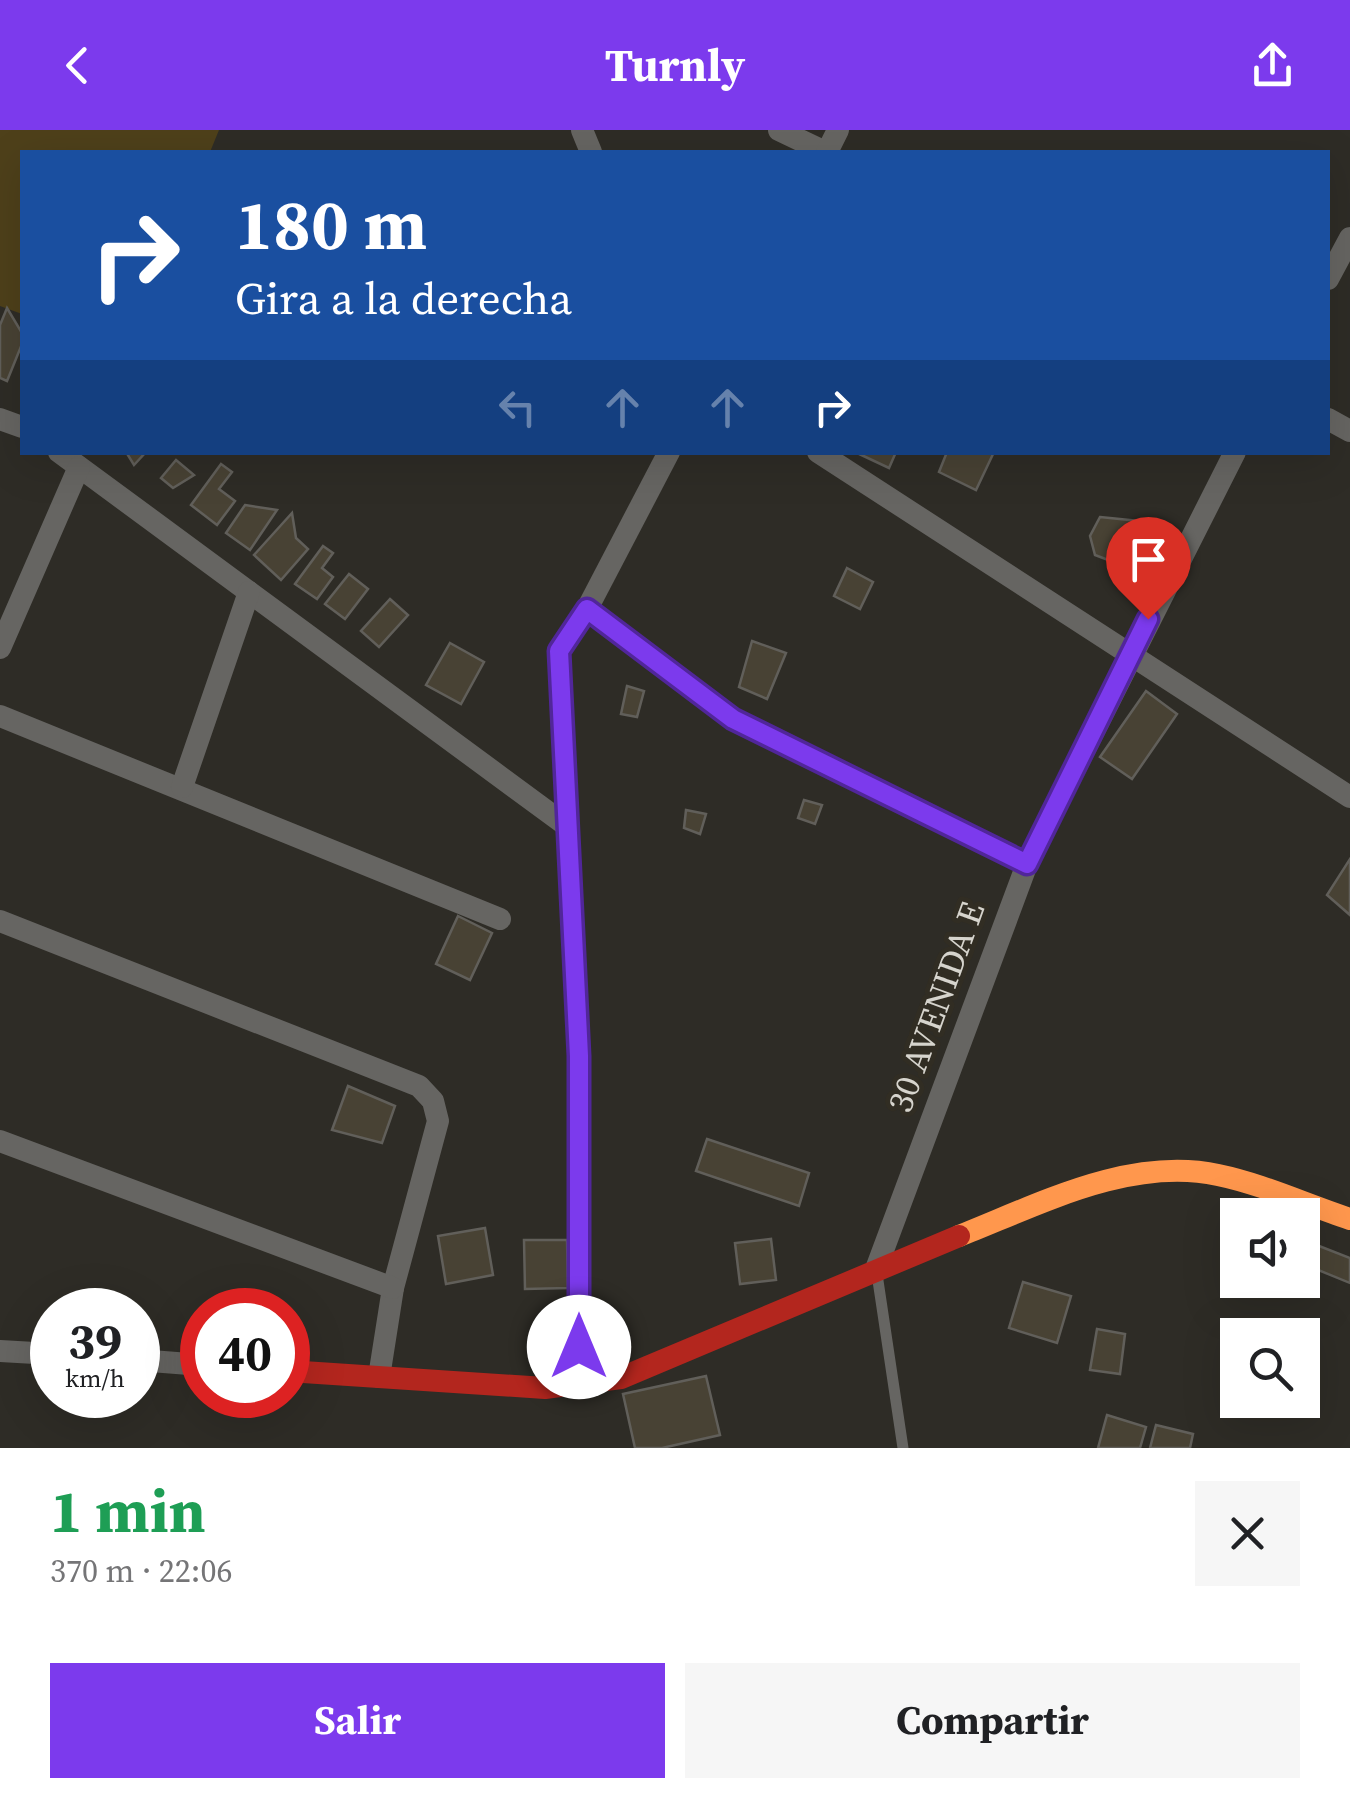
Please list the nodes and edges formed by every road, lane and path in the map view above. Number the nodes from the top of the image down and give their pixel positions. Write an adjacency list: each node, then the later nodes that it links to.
1 (780, 130): 2 (street)
2 (822, 150)
3 (1350, 238): 4 (street)
4 (1330, 276)
5 (63, 455): 9 (street)
6 (667, 455): 11 (street)
7 (823, 455): 13 (street)
8 (1233, 455): 13 (street, 30 AVENIDA E)
9 (80, 468): 10 (street); 12 (street)
10 (249, 592): 15 (street); 17 (street)
11 (587, 609): 17 (street); 18 (street)
12 (0, 648)
13 (1131, 652): 16 (street); 18 (street, 30 AVENIDA E)
14 (0, 716): 15 (street)
15 (182, 787): 19 (street)
16 (1350, 797)
17 (567, 826): 29 (street)
18 (1027, 864): 23 (street, 30 AVENIDA E)
19 (500, 919)
20 (0, 921): 24 (street)
21 (0, 1141): 24 (street)
22 (1349, 1218): 23 (street)
23 (876, 1269): 29 (street); 30 (lane)
24 (392, 1288): 28 (street)
25 (0, 1351): 26 (street)
26 (30, 1353)
27 (310, 1372): 28 (street)
28 (378, 1377): 29 (street)
29 (579, 1384)
30 (903, 1448)

